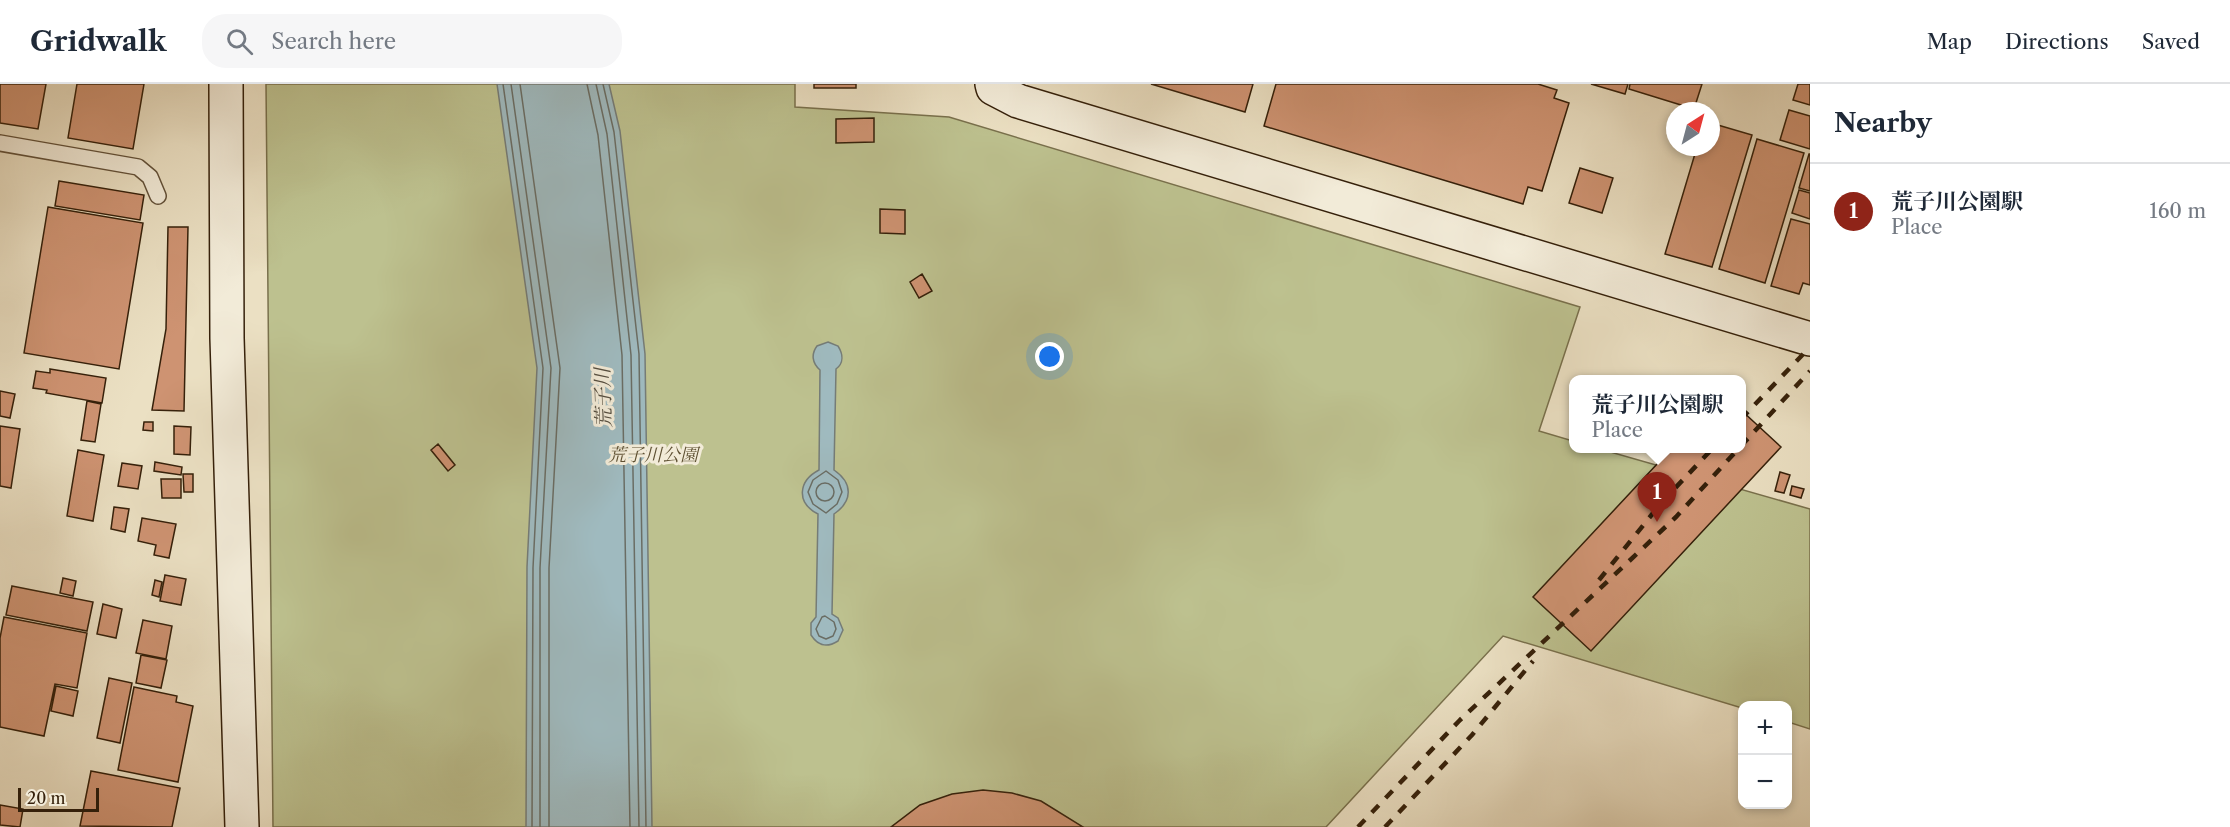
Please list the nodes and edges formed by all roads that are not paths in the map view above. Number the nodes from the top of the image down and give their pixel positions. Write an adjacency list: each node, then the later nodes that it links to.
1 (226, 84): 6 (street)
2 (992, 84): 5 (street)
3 (0, 143): 4 (lane)
4 (158, 196)
5 (1810, 339)
6 (242, 827)

